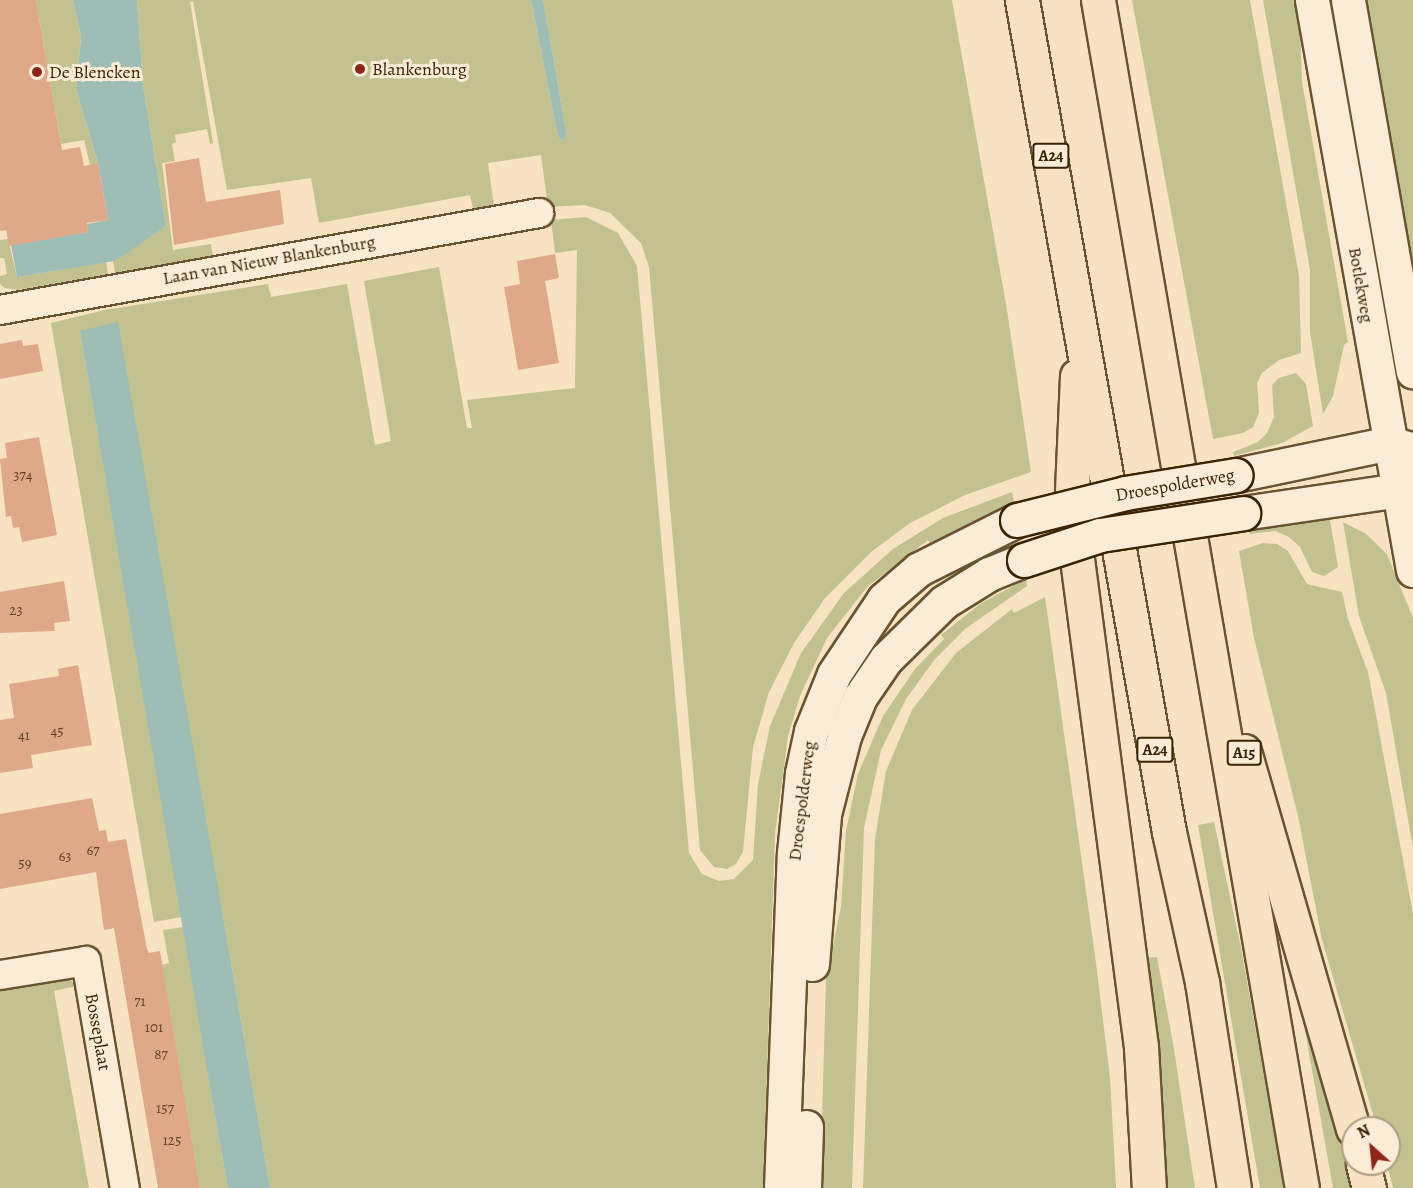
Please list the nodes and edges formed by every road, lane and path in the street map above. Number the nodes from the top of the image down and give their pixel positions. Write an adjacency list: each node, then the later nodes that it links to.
1 (1022, 0): 7 (highway, A24)
2 (1098, 0): 12 (highway)
3 (1312, 0): 9 (main road, Botlekweg)
4 (1348, 0): 8 (main road, Botlekweg)
5 (539, 213): 6 (street, Laan van Nieuw Blankenburg)
6 (0, 310)
7 (1079, 312): 18 (highway, A24); 19 (highway, A24)
8 (1413, 371)
9 (1401, 446): 10 (main road, Botlekweg); 16 (main road, Droespolderweg, bridge)
10 (1406, 482): 11 (main road, Botlekweg); 17 (main road, Droespolderweg, bridge)
11 (1413, 570)
12 (1205, 620): 14 (highway, A15); 20 (highway)
13 (0, 975): 15 (street, Bosseplaat)
14 (1349, 1116)
15 (125, 1188)
16 (781, 1188)
17 (804, 1188)
18 (1149, 1188)
19 (1234, 1188)
20 (1302, 1188)

